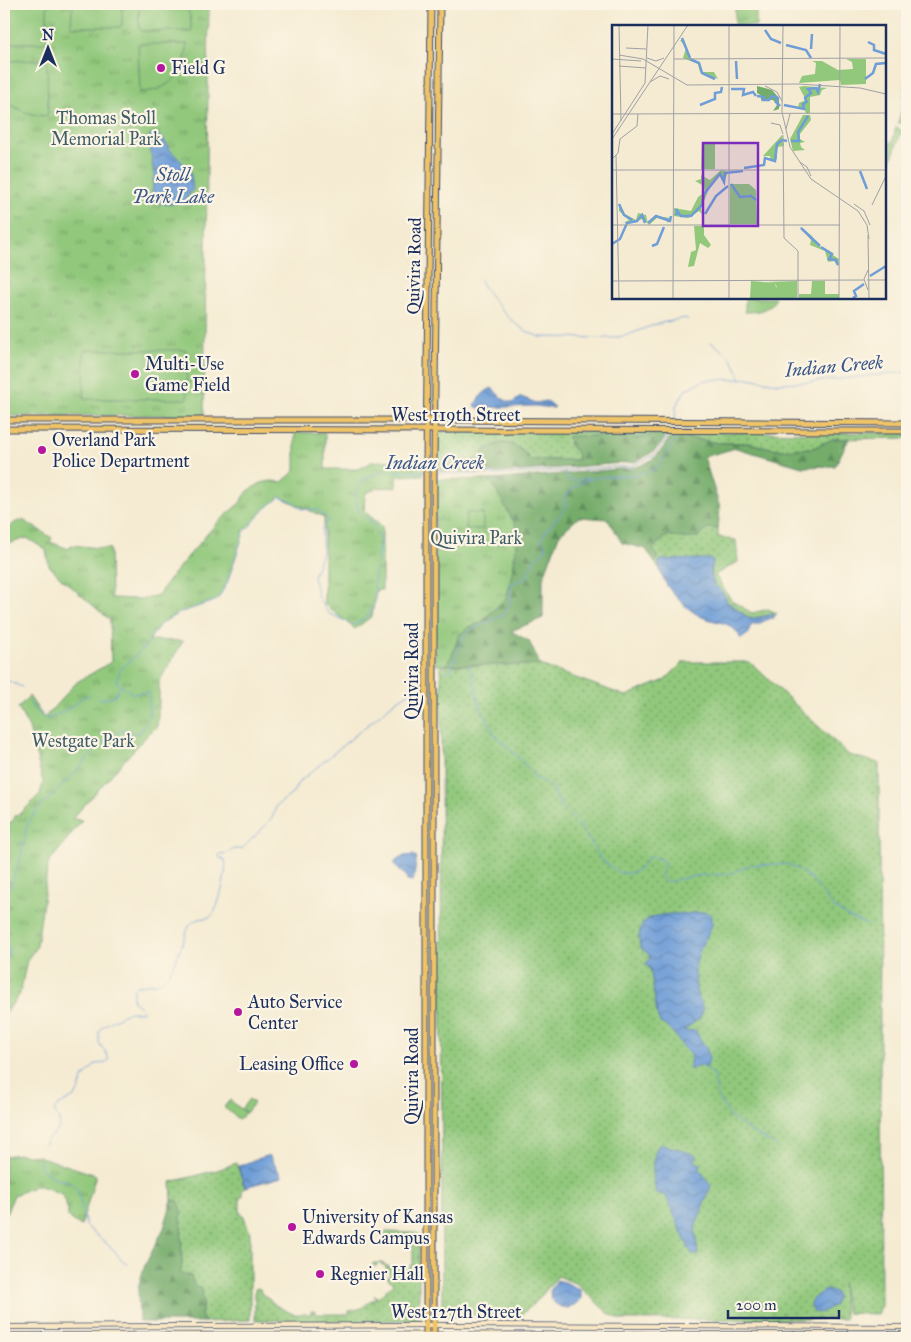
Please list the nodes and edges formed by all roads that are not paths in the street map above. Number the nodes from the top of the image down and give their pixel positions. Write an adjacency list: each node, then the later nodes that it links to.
1 (431, 4): 4 (main road, Quivira Road)
2 (440, 4): 5 (main road, Quivira Road)
3 (4, 420): 4 (main road, West 119th Street)
4 (426, 420): 5 (main road, West 119th Street); 8 (main road, Quivira Road)
5 (435, 420): 6 (main road, West 119th Street); 9 (main road, Quivira Road)
6 (907, 422)
7 (4, 429): 8 (main road, West 119th Street)
8 (426, 429): 9 (main road, West 119th Street); 11 (main road, Quivira Road)
9 (435, 429): 10 (main road, West 119th Street); 12 (main road, Quivira Road)
10 (907, 431)
11 (426, 1326): 12 (main road, West 127th Street); 13 (main road, West 127th Street); 17 (main road, Quivira Road)
12 (434, 1326): 14 (main road, West 127th Street); 18 (main road, Quivira Road)
13 (4, 1327)
14 (907, 1327)
15 (907, 1334): 18 (main road, West 127th Street)
16 (4, 1335): 17 (main road, West 127th Street)
17 (426, 1336): 18 (main road, West 127th Street)
18 (434, 1336)

